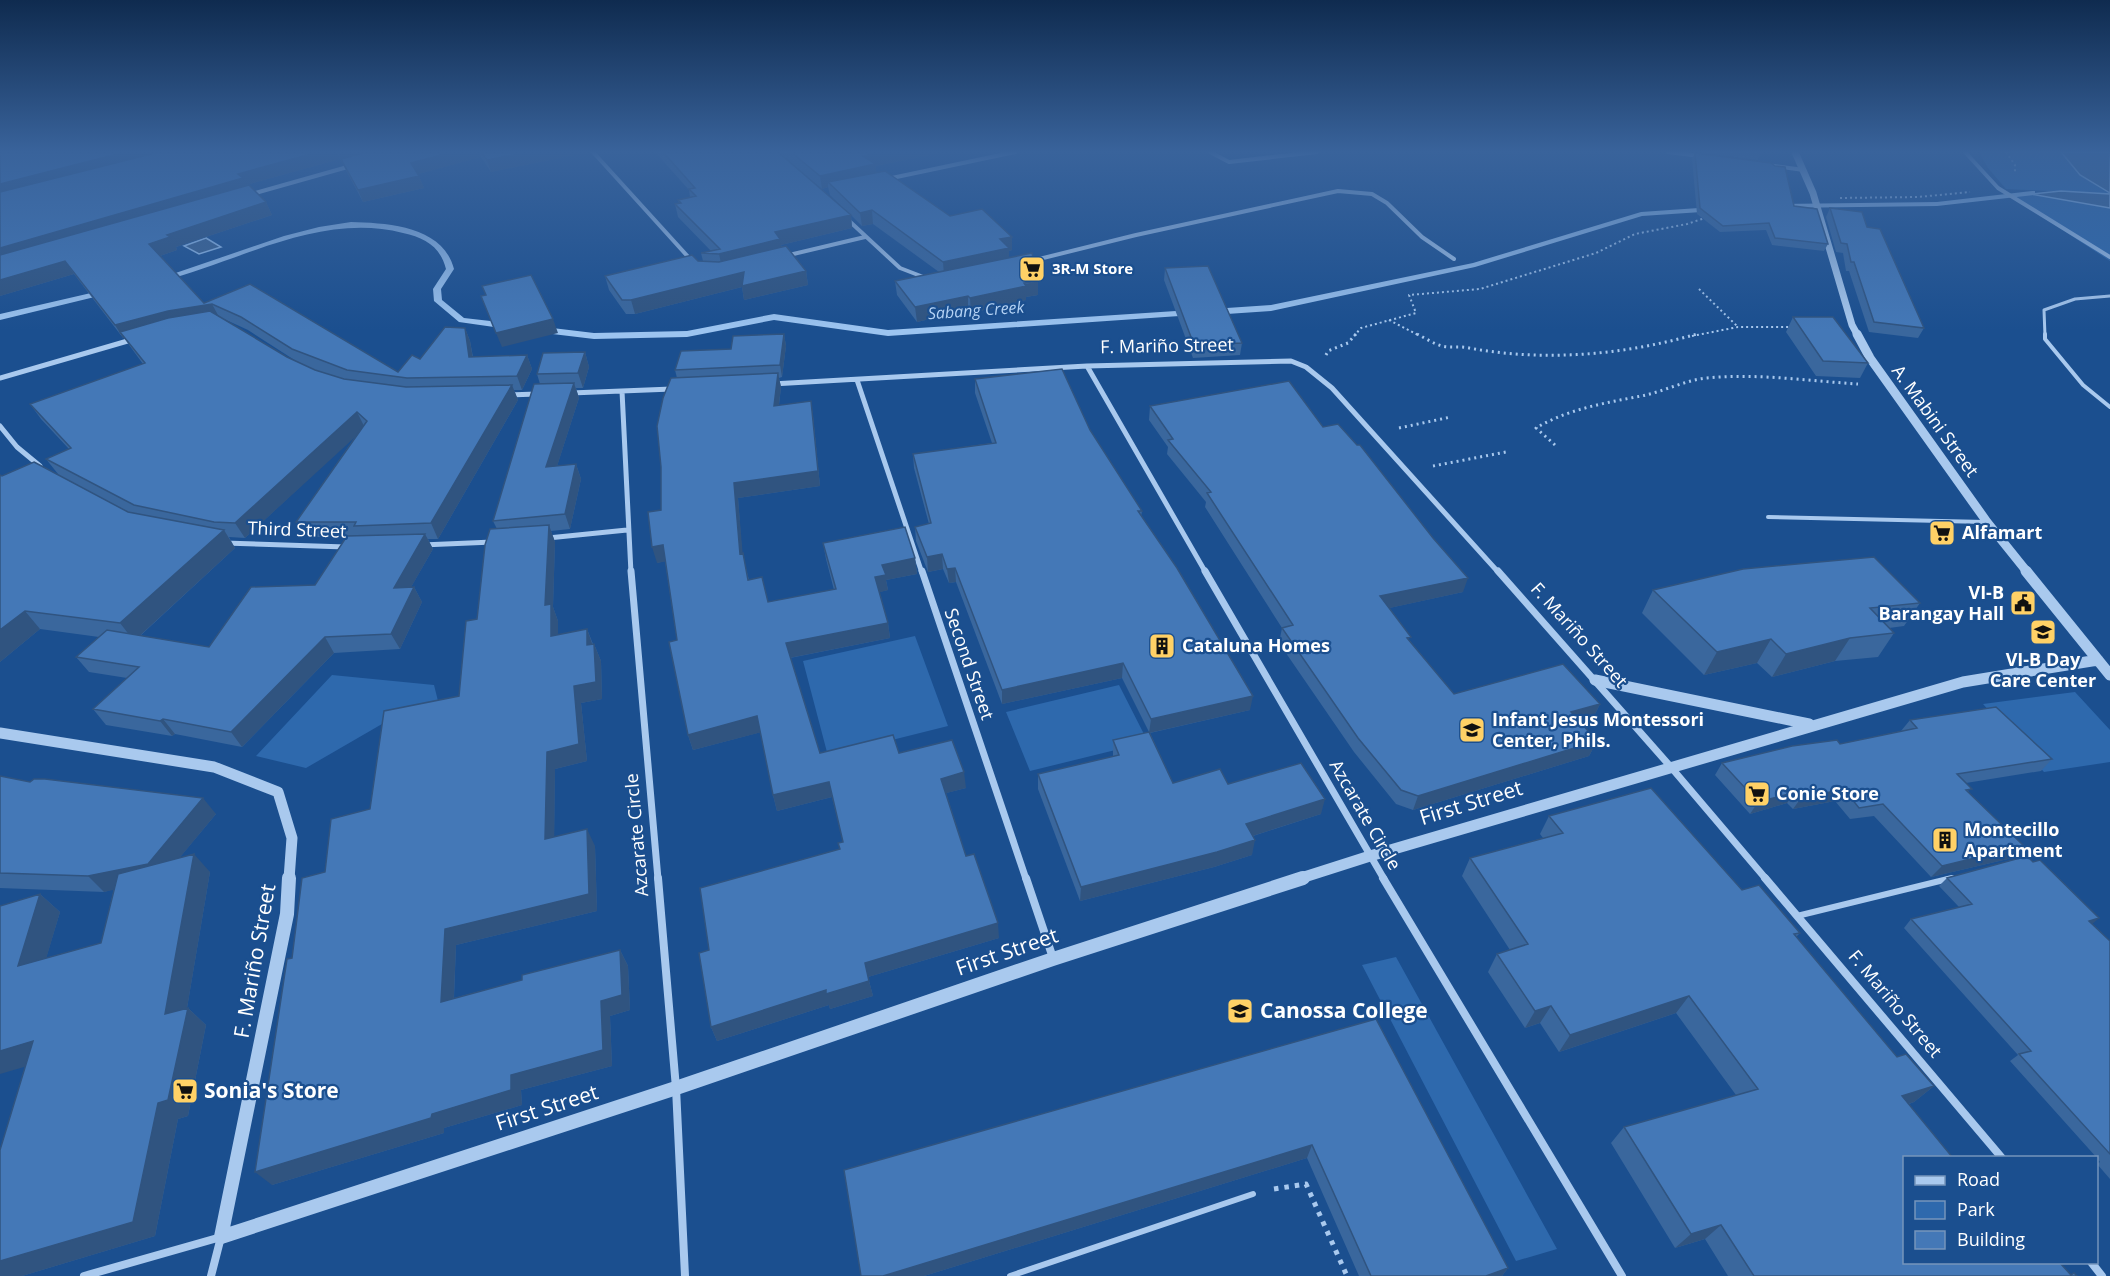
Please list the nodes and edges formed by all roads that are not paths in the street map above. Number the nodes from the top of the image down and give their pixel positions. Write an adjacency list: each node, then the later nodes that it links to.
1 (647, 212): 11 (street)
2 (1243, 212): 12 (street)
3 (1396, 212): 10 (street)
4 (1818, 212): 29 (street, A. Mabini Street)
5 (2035, 212): 8 (street)
6 (843, 215): 7 (street)
7 (865, 237): 9 (street); 13 (street)
8 (2110, 257)
9 (774, 259)
10 (1454, 259)
11 (695, 264)
12 (1021, 264)
13 (931, 278)
14 (2110, 296): 25 (lane)
15 (143, 337): 17 (street)
16 (1087, 366): 18 (street, F. Mariño Street); 38 (street, F. Mariño Street); 42 (street, Azcarate Circle)
17 (0, 378)
18 (857, 380): 19 (street, F. Mariño Street); 45 (street, Second Street)
19 (763, 384)
20 (681, 388): 21 (street)
21 (622, 391): 22 (street); 30 (street, Azcarate Circle)
22 (563, 393)
23 (540, 394): 24 (street)
24 (505, 396)
25 (2110, 408)
26 (0, 426): 27 (street)
27 (44, 470)
28 (1768, 517): 29 (lane)
29 (1987, 522): 36 (street, A. Mabini Street)
30 (627, 530): 31 (street); 46 (street, Azcarate Circle)
31 (545, 538)
32 (212, 540): 35 (street, Third Street)
33 (498, 541): 34 (street)
34 (414, 545)
35 (349, 547)
36 (2098, 660): 37 (street, A. Mabini Street); 39 (street, First Street)
37 (2110, 675)
38 (1595, 680): 39 (street, First Street); 41 (street, F. Mariño Street)
39 (1812, 724): 41 (street, First Street)
40 (0, 733): 49 (street, F. Mariño Street)
41 (1670, 766): 42 (street, First Street); 44 (street, F. Mariño Street)
42 (1370, 856): 45 (street, First Street); 55 (street, Azcarate Circle)
43 (1959, 876): 44 (lane)
44 (1797, 916): 47 (street, F. Mariño Street)
45 (1053, 959): 46 (street, First Street)
46 (676, 1088): 49 (street, First Street); 53 (street, Azcarate Circle)
47 (2000, 1156)
48 (1253, 1194): 54 (lane)
49 (221, 1237): 51 (street); 52 (street, F. Mariño Street)
50 (2092, 1264): 56 (street)
51 (84, 1276)
52 (211, 1276)
53 (685, 1276)
54 (1010, 1276)
55 (1622, 1276)
56 (2102, 1276)

